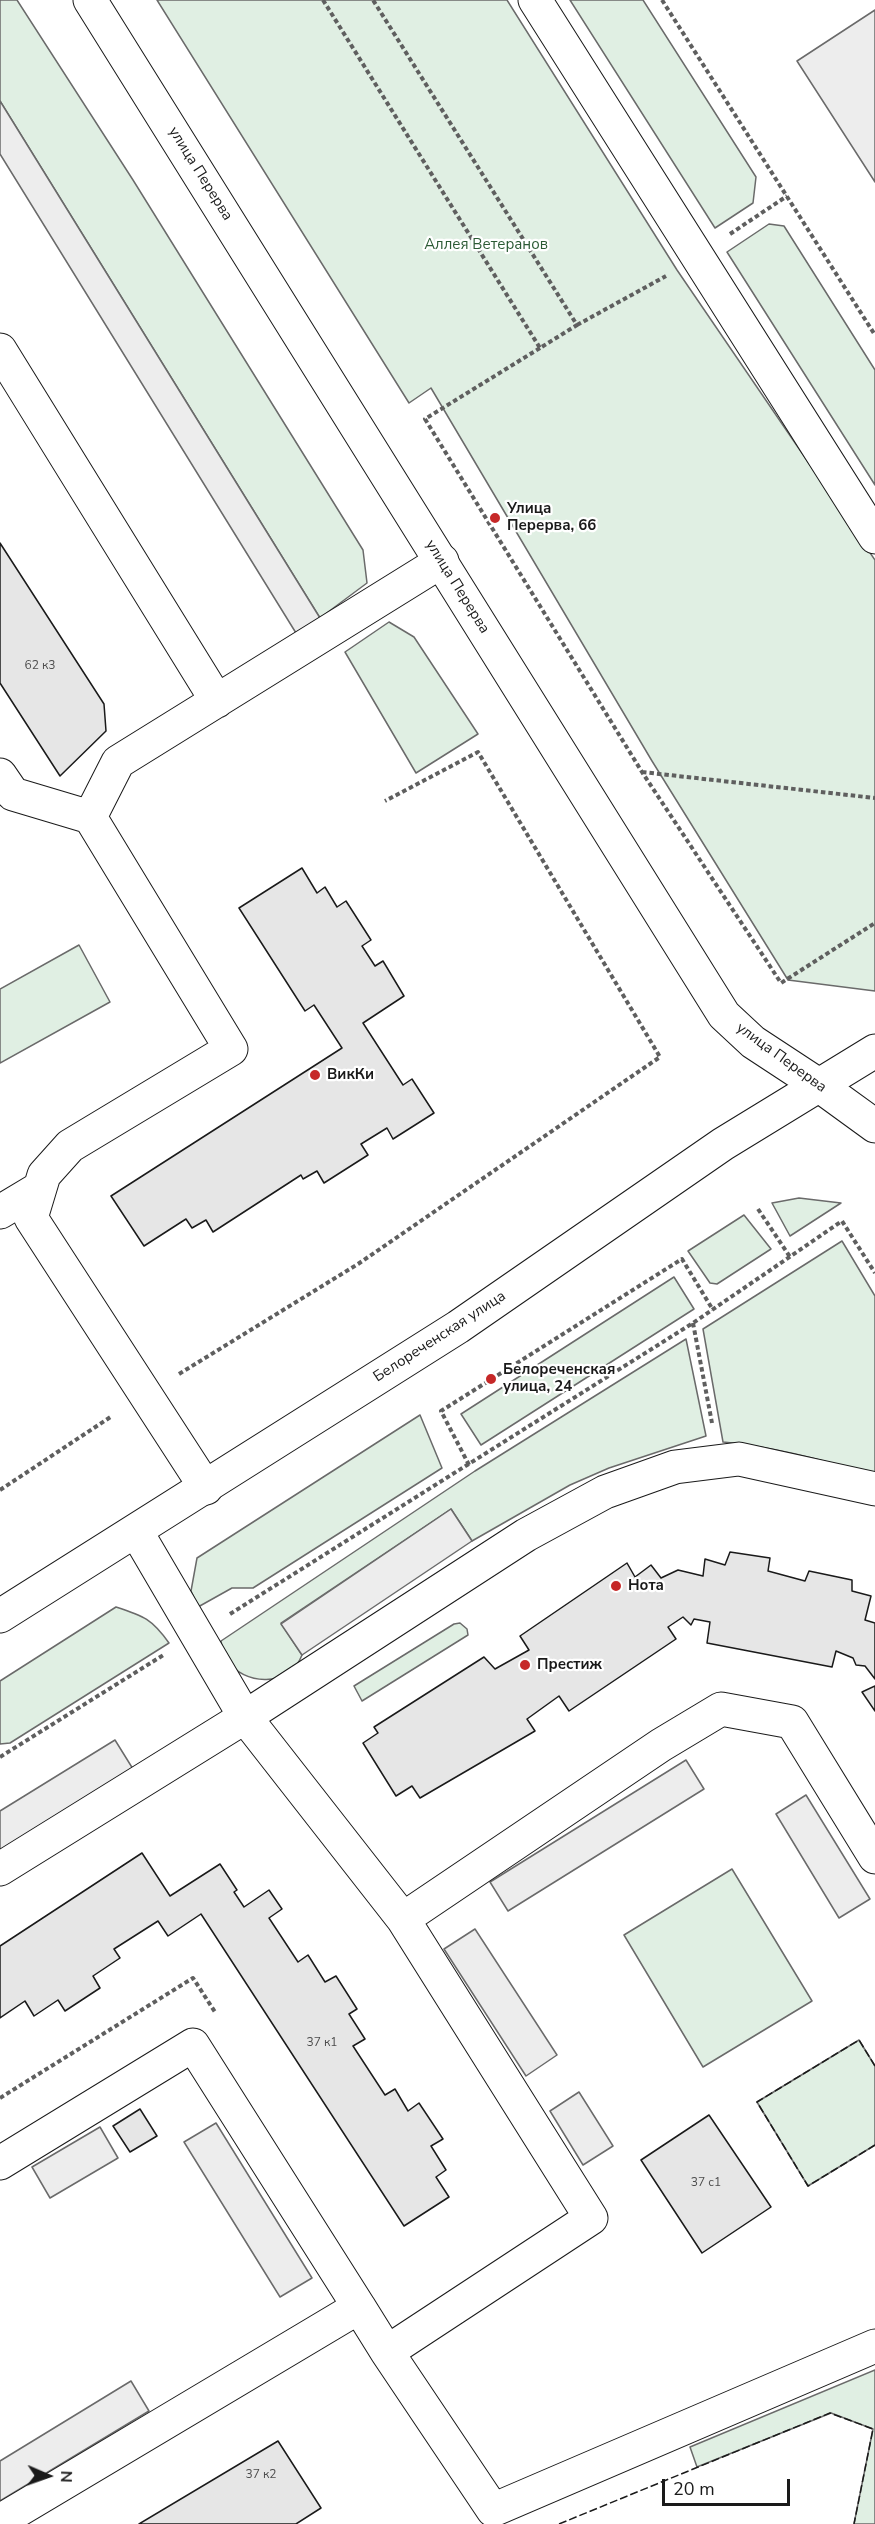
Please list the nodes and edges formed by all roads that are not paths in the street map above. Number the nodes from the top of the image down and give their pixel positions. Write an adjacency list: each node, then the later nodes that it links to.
1 (90, 0): 5 (main road, улица Перерва)
2 (535, 0): 4 (main road)
3 (0, 350): 6 (main road)
4 (875, 537)
5 (441, 561): 6 (main road); 10 (main road, улица Перерва)
6 (217, 701): 8 (main road)
7 (0, 775): 8 (main road)
8 (90, 817): 12 (main road)
9 (875, 1051): 10 (main road, Белореченская улица)
10 (820, 1086): 11 (main road, улица Перерва); 14 (main road, Белореченская улица)
11 (875, 1126)
12 (40, 1188): 13 (main road); 14 (main road)
13 (0, 1212)
14 (206, 1488): 16 (main road, Белореченская улица)
15 (875, 1489): 18 (main road)
16 (136, 1531): 17 (main road, Белореченская улица); 18 (main road)
17 (0, 1616)
18 (245, 1717): 20 (main road); 21 (main road)
19 (875, 1857): 21 (main road)
20 (0, 1869)
21 (403, 1919): 25 (main road)
22 (0, 2163): 23 (main road)
23 (359, 2307): 25 (main road); 27 (main road)
24 (875, 2346): 26 (main road)
25 (387, 2352): 26 (main road)
26 (481, 2517)
27 (0, 2521)

